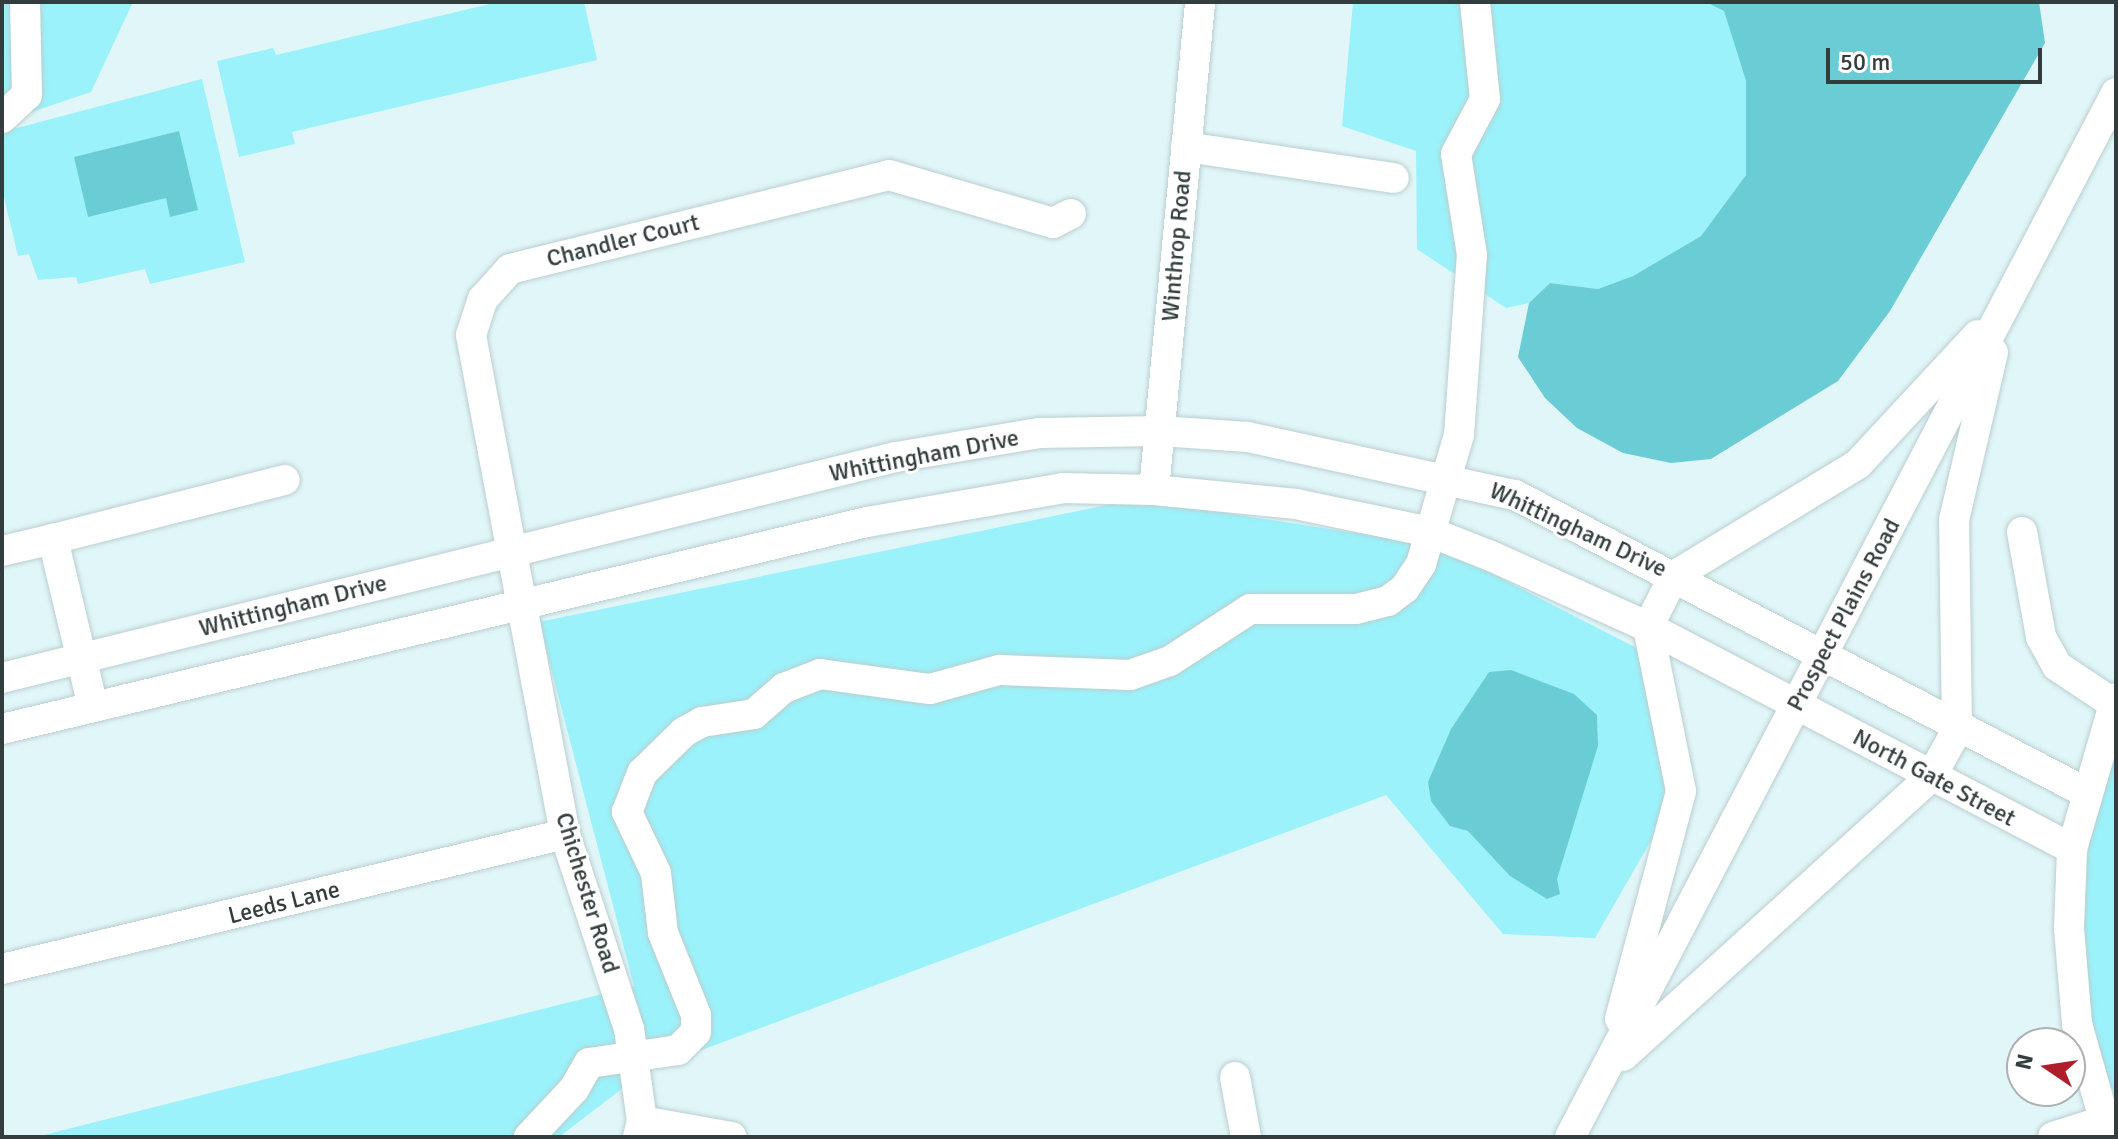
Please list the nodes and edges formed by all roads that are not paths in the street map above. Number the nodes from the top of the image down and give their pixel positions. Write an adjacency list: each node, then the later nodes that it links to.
1 (25, 2): 5 (street)
2 (1200, 2): 6 (street, Winthrop Road)
3 (1475, 2): 11 (street)
4 (2116, 93): 9 (street, Prospect Plains Road)
5 (2, 118)
6 (1186, 147): 7 (street); 10 (street, Winthrop Road)
7 (1394, 178)
8 (1071, 214): 18 (street, Chandler Court)
9 (2004, 307): 19 (street); 22 (street, Prospect Plains Road); 29 (street)
10 (1160, 431): 11 (street, Whittingham Drive); 13 (street, Winthrop Road); 18 (street, Whittingham Drive)
11 (1444, 475): 14 (street); 19 (street, Whittingham Drive)
12 (285, 480): 16 (street)
13 (1154, 490): 14 (street); 20 (street)
14 (1430, 532): 21 (street); 35 (street)
15 (2022, 532): 25 (street)
16 (53, 539): 17 (street); 23 (street)
17 (2, 551)
18 (514, 551): 20 (street, Chandler Court); 23 (street, Whittingham Drive)
19 (1674, 576): 21 (street); 22 (street, Whittingham Drive)
20 (523, 601): 27 (street); 32 (street, Chichester Road)
21 (1648, 627): 26 (street); 36 (street)
22 (1824, 655): 26 (street, Prospect Plains Road); 29 (street)
23 (81, 660): 24 (street, Whittingham Drive); 27 (street)
24 (2, 678)
25 (2115, 701): 31 (street)
26 (1797, 705): 30 (street, North Gate Street); 36 (street, Prospect Plains Road)
27 (93, 707): 28 (street)
28 (2, 729)
29 (1957, 730): 30 (street); 31 (street)
30 (1931, 777): 33 (street, North Gate Street); 36 (street)
31 (2085, 792): 33 (street)
32 (565, 834): 34 (street, Leeds Lane); 35 (street, Chichester Road)
33 (2072, 849): 39 (street)
34 (2, 969)
35 (633, 1055): 38 (street, Chichester Road); 40 (street)
36 (1607, 1071): 43 (street, Prospect Plains Road)
37 (1235, 1077): 42 (street)
38 (640, 1129): 41 (street)
39 (2106, 1129): 44 (street)
40 (529, 1137)
41 (732, 1137)
42 (1246, 1137)
43 (1570, 1137)
44 (2053, 1137)

